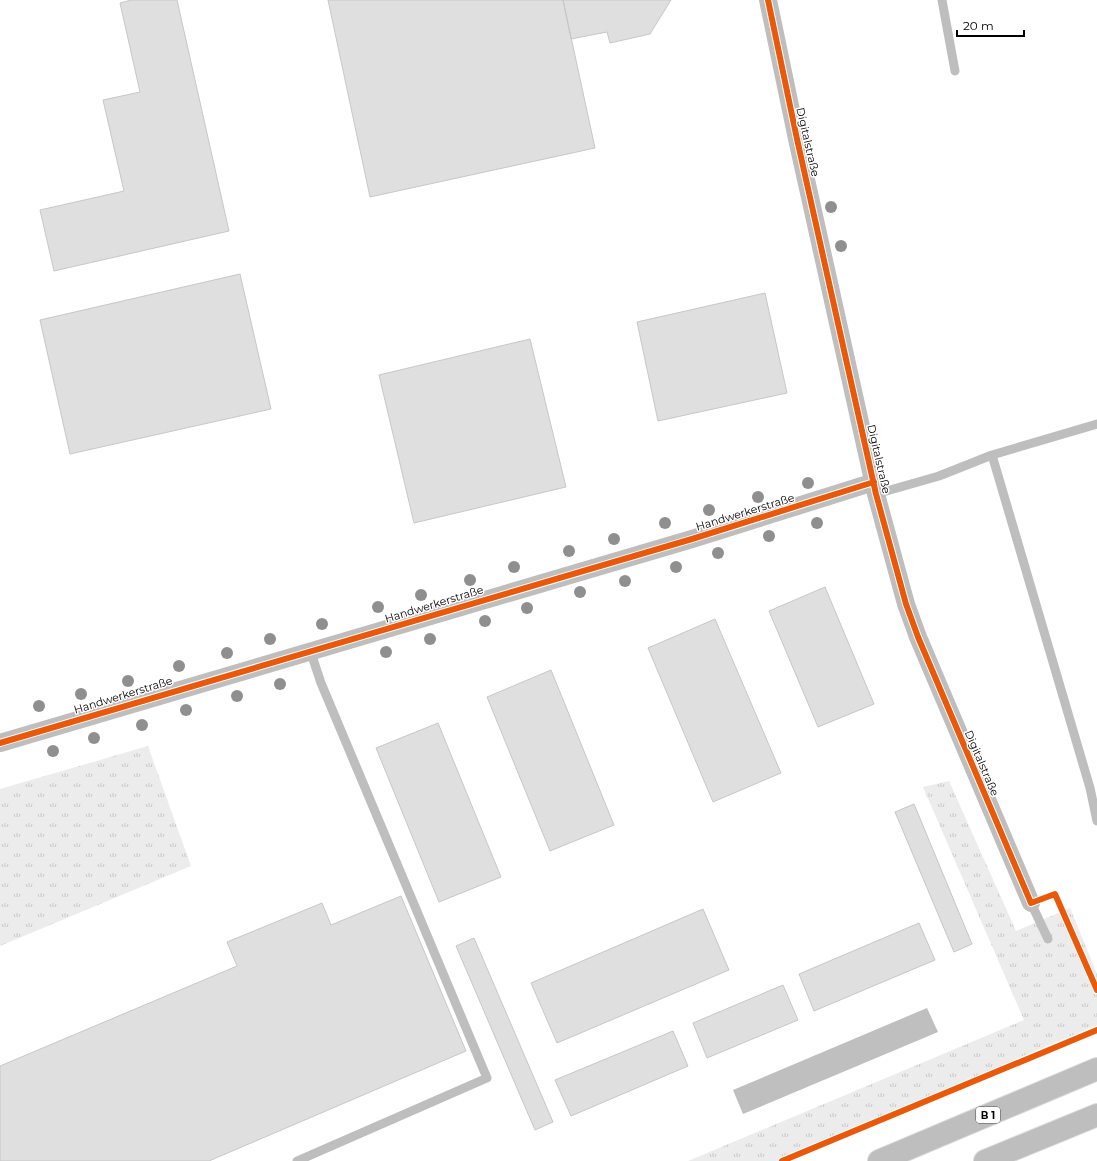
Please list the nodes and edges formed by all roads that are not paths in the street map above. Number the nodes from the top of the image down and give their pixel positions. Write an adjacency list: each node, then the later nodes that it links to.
1 (768, 0): 6 (street, Digitalstraße)
2 (942, 0): 3 (lane)
3 (955, 71)
4 (1097, 424): 5 (lane)
5 (992, 455): 6 (lane); 9 (lane)
6 (875, 488): 7 (street, Handwerkerstraße); 10 (street, Digitalstraße)
7 (310, 650): 8 (street, Handwerkerstraße); 14 (lane)
8 (0, 743)
9 (1097, 821)
10 (1031, 903): 11 (lane)
11 (1048, 940)
12 (1097, 1069): 15 (main road, B 1)
13 (1097, 1115): 16 (main road)
14 (297, 1161)
15 (878, 1161)
16 (985, 1161)

